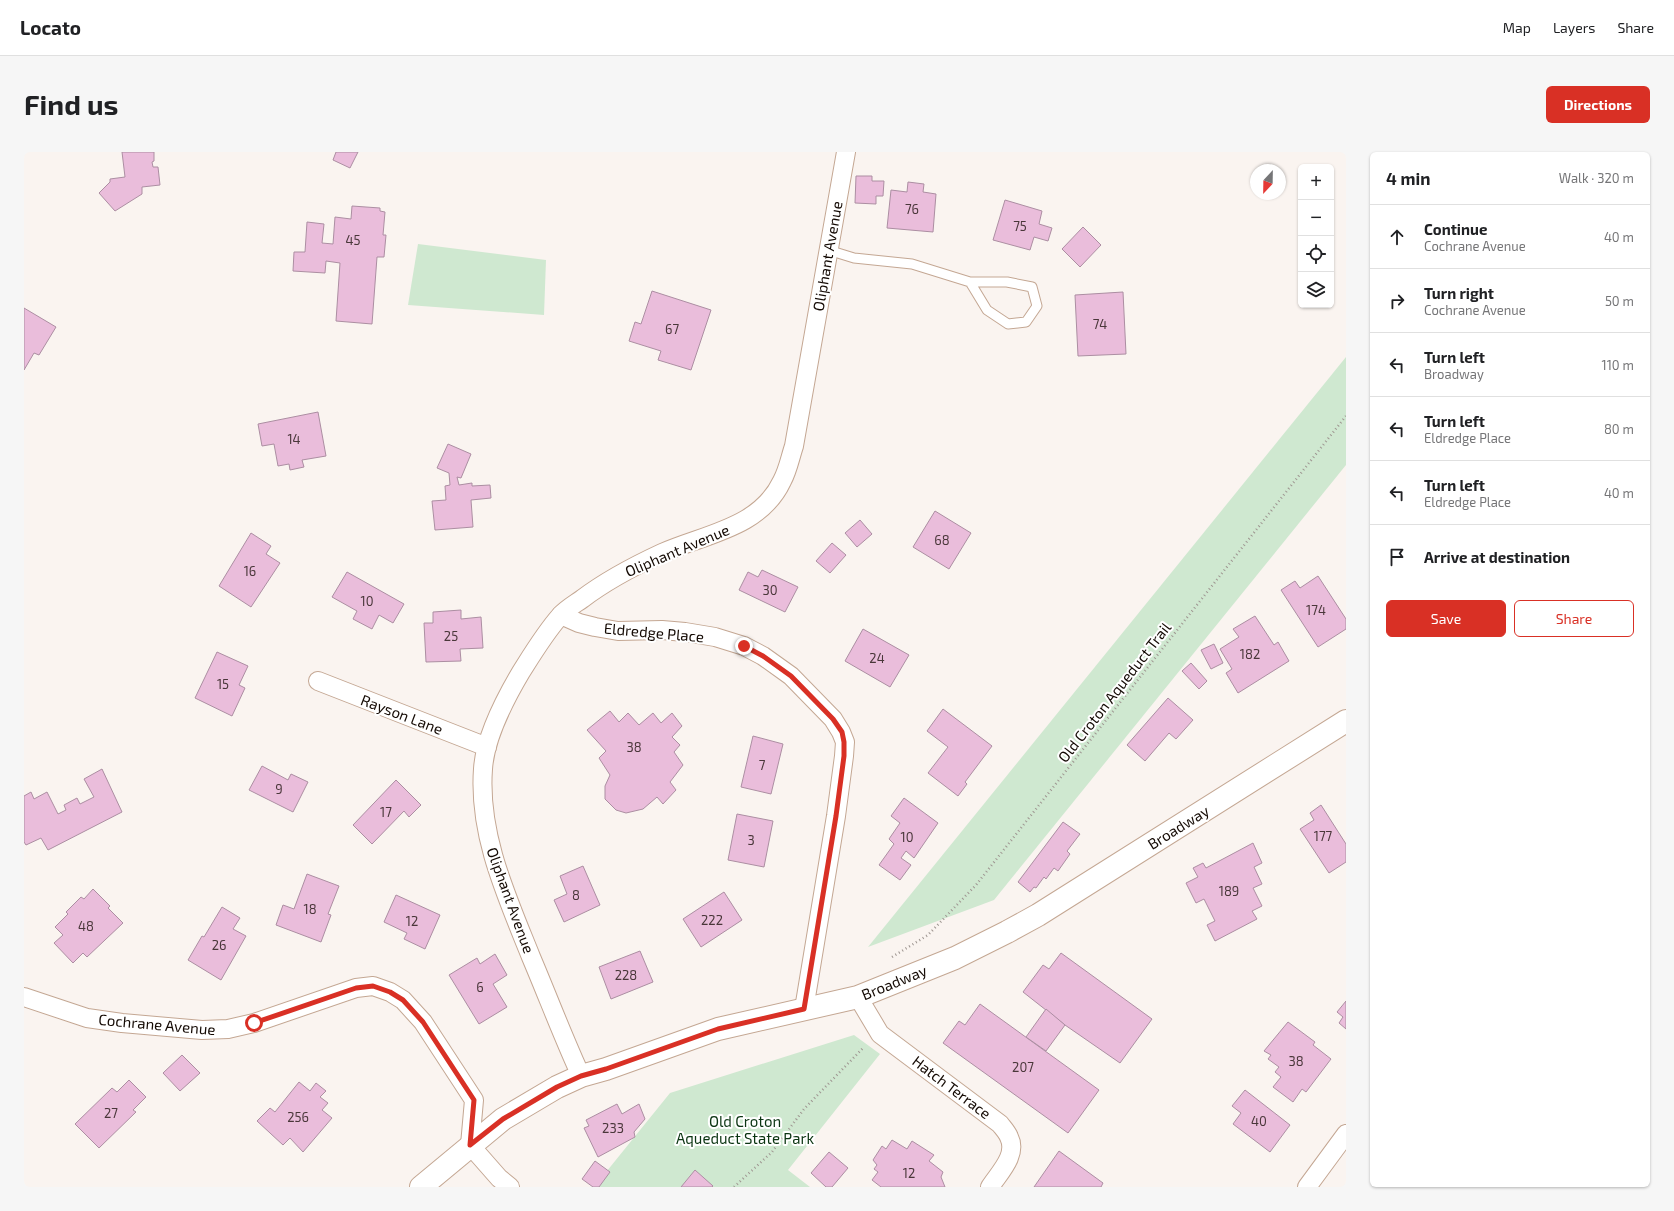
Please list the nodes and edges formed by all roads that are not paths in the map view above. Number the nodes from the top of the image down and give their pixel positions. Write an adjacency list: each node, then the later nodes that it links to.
1 (846, 152): 2 (street, Oliphant Avenue)
2 (828, 250): 3 (lane); 4 (street, Oliphant Avenue)
3 (970, 282): 3 (lane)
4 (561, 615): 7 (street, Oliphant Avenue); 10 (street, Eldredge Place)
5 (318, 681): 7 (street, Rayson Lane)
6 (1346, 721): 9 (main road, Broadway)
7 (487, 748): 11 (street, Oliphant Avenue)
8 (24, 997): 13 (street, Cochrane Avenue)
9 (858, 997): 10 (main road, Broadway); 16 (street, Hatch Terrace)
10 (804, 1009): 11 (main road, Broadway)
11 (581, 1076): 13 (main road, Broadway)
12 (1346, 1134): 17 (street)
13 (470, 1145): 14 (main road, Broadway); 15 (street)
14 (421, 1187)
15 (510, 1187)
16 (990, 1187)
17 (1307, 1187)

